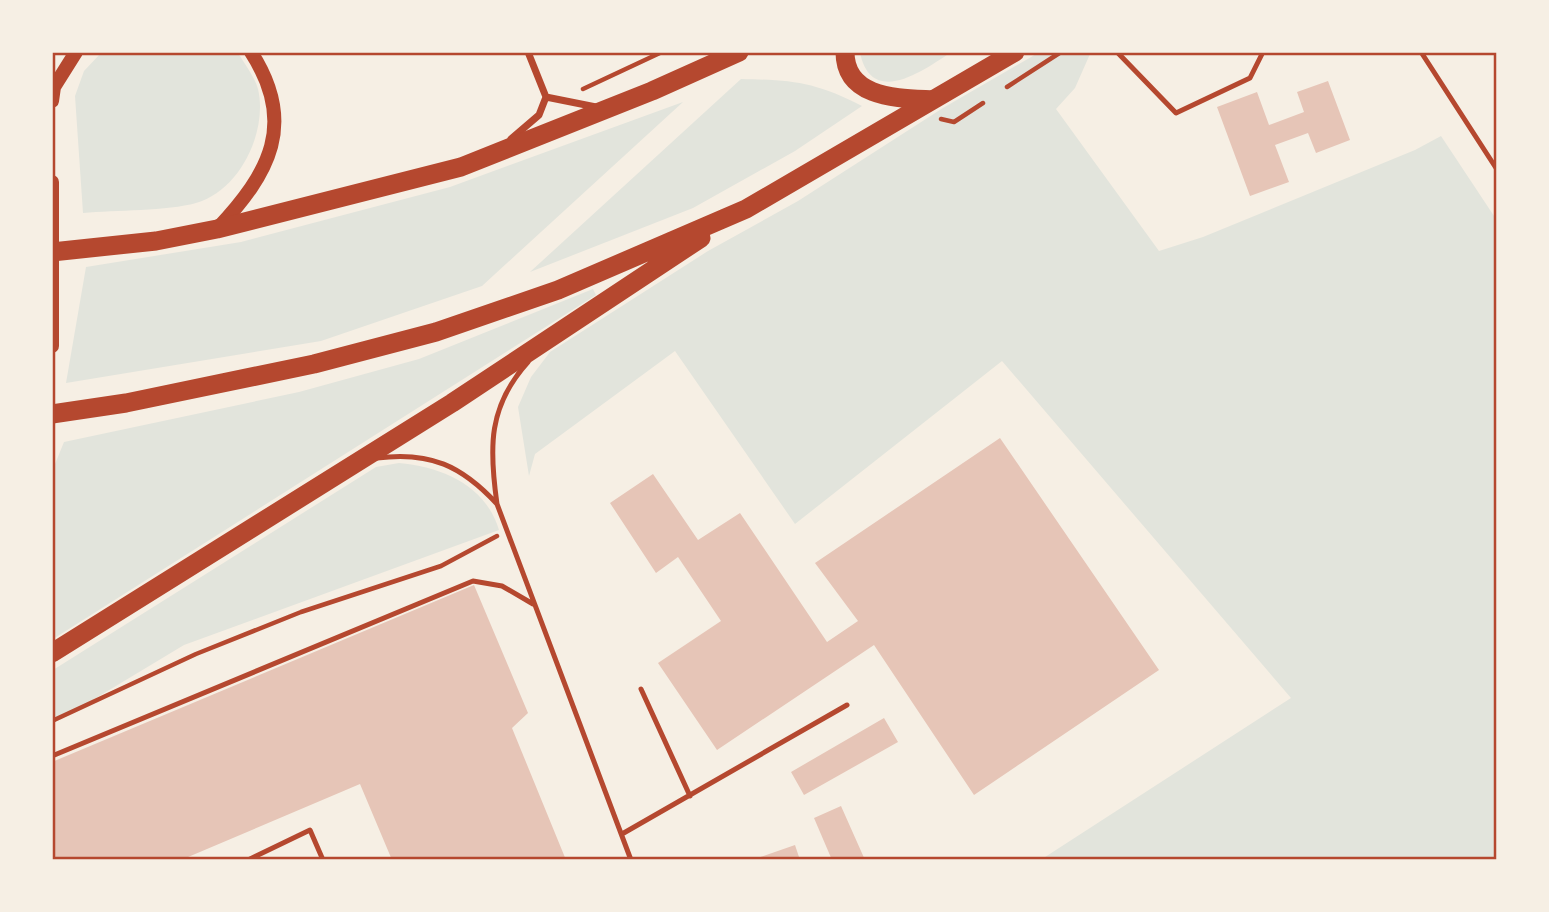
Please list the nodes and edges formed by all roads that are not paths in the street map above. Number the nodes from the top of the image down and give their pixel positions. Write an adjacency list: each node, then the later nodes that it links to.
1 (76, 52): 12 (main road)
2 (251, 52): 18 (main road)
3 (528, 52): 10 (street)
4 (739, 52): 13 (highway)
5 (845, 52): 11 (highway)
6 (1015, 52): 11 (highway)
7 (1117, 52): 8 (lane)
8 (1263, 52)
9 (1421, 52): 15 (lane)
10 (545, 97): 13 (street); 14 (street)
11 (933, 100): 17 (highway)
12 (52, 101)
13 (609, 108): 14 (highway)
14 (486, 157): 18 (highway)
15 (1496, 168)
16 (52, 182): 21 (main road)
17 (746, 209): 20 (highway); 22 (highway)
18 (217, 229): 19 (highway)
19 (52, 252)
20 (553, 335): 23 (highway); 24 (lane)
21 (52, 346)
22 (52, 414)
23 (360, 460): 24 (lane); 26 (highway)
24 (497, 504): 25 (lane)
25 (533, 604): 29 (lane); 31 (lane)
26 (52, 653)
27 (641, 689): 30 (lane)
28 (847, 705): 30 (lane)
29 (52, 756)
30 (690, 796): 31 (lane)
31 (622, 834): 34 (lane)
32 (247, 859): 33 (lane)
33 (323, 859)
34 (631, 859)

